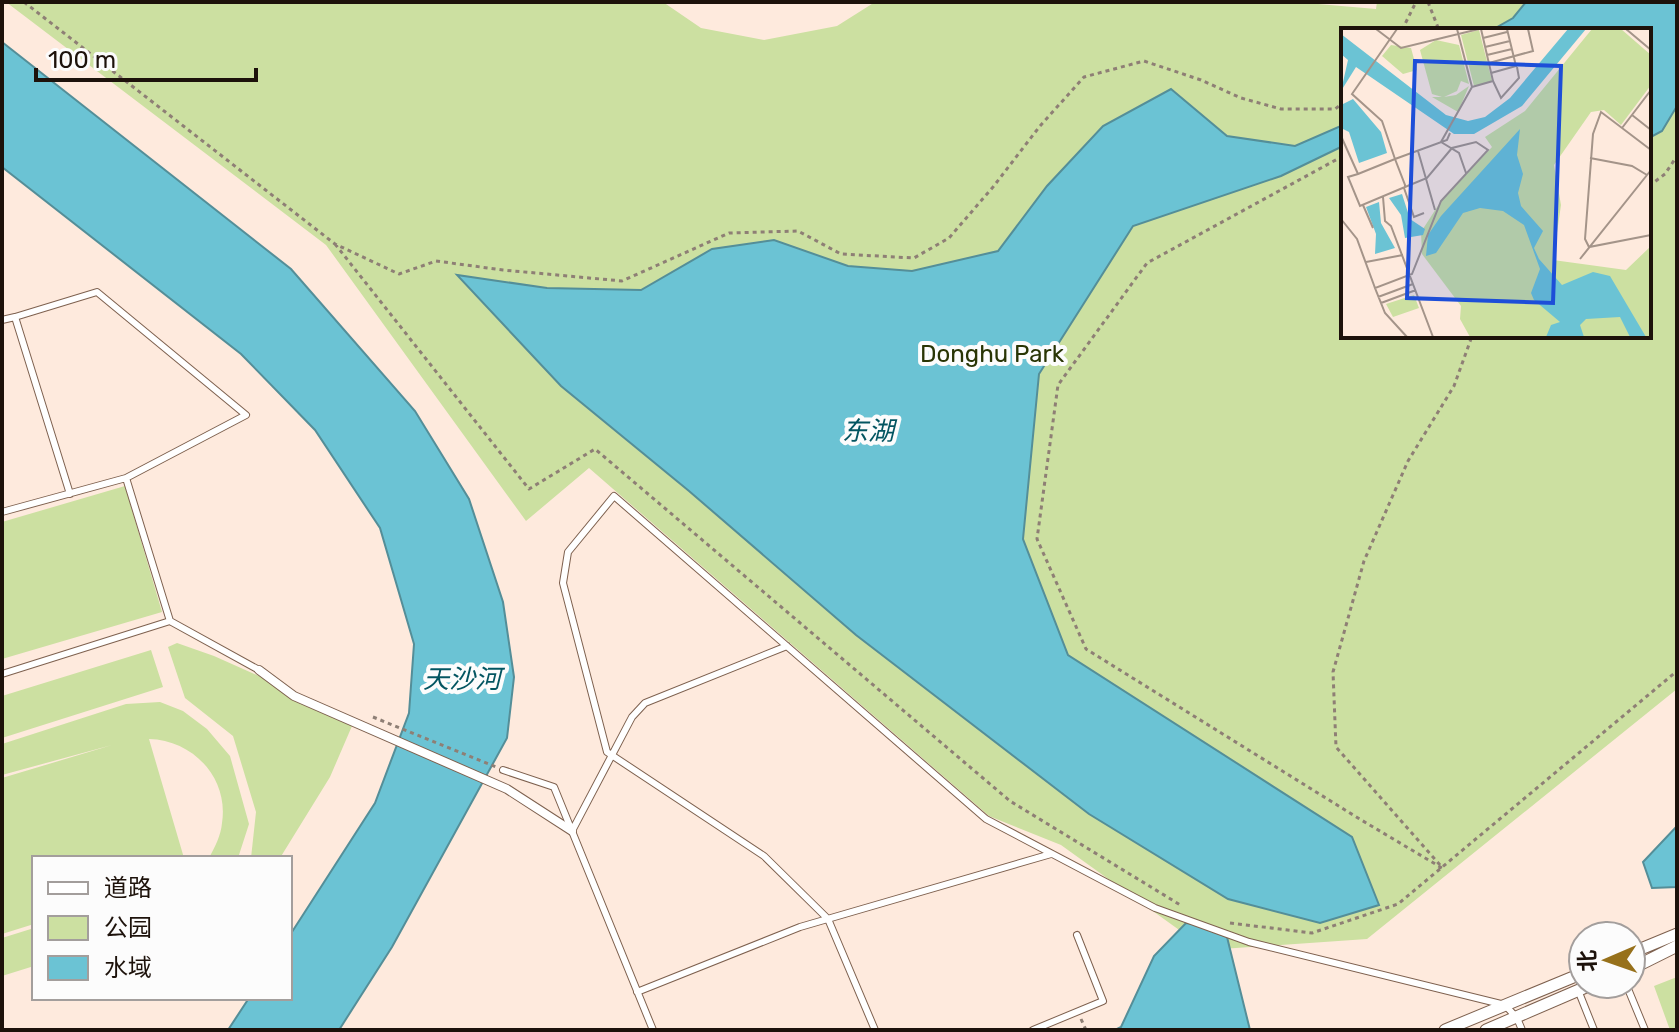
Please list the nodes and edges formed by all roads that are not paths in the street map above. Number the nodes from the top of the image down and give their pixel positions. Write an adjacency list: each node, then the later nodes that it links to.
1 (15, 317): 2 (lane); 3 (lane); 4 (lane)
2 (2, 320)
3 (126, 478): 4 (lane); 6 (lane)
4 (70, 494): 5 (lane)
5 (2, 512)
6 (170, 621): 8 (lane); 9 (lane)
7 (787, 646): 10 (lane); 10 (lane); 13 (lane)
8 (259, 670): 12 (street)
9 (2, 674)
10 (612, 755): 12 (lane); 14 (lane)
11 (503, 770): 12 (lane)
12 (572, 831): 21 (lane)
13 (1051, 854): 14 (lane); 25 (lane)
14 (828, 919): 21 (lane); 28 (lane)
15 (1677, 934): 17 (street)
16 (1077, 935): 29 (lane)
17 (1647, 946)
18 (1677, 946): 19 (street)
19 (1647, 961)
20 (1567, 980): 25 (street)
21 (637, 992): 27 (lane)
22 (1567, 995): 26 (street)
23 (1582, 1000): 33 (lane)
24 (1633, 1000): 34 (lane)
25 (1505, 1005): 26 (lane); 30 (street)
26 (1517, 1018): 31 (street); 32 (lane)
27 (653, 1030)
28 (875, 1030)
29 (1033, 1030)
30 (1445, 1030)
31 (1486, 1030)
32 (1522, 1030)
33 (1594, 1030)
34 (1645, 1030)

